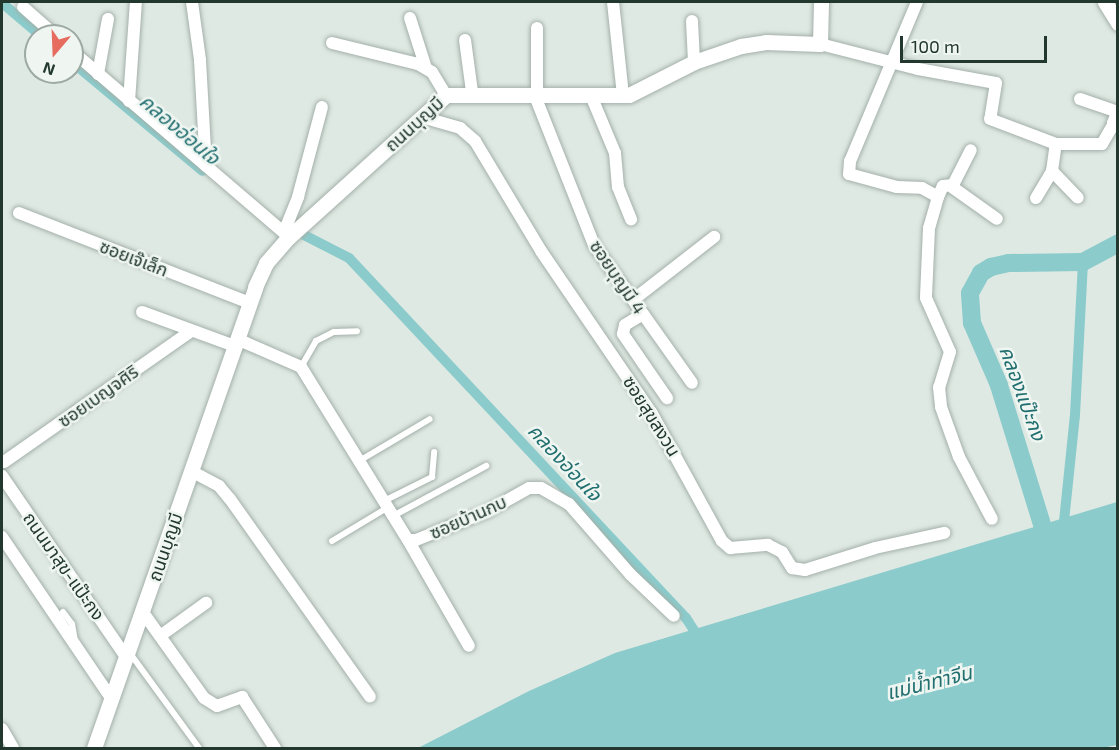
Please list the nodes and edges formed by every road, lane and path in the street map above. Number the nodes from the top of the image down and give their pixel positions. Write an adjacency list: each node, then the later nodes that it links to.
1 (136, 2): 28 (street)
2 (192, 2): 34 (street)
3 (613, 2): 25 (street)
4 (821, 2): 16 (street)
5 (917, 2): 17 (street)
6 (1105, 2): 11 (street)
7 (23, 7): 12 (street)
8 (410, 18): 20 (street)
9 (108, 19): 21 (street)
10 (692, 21): 19 (street)
11 (1118, 23)
12 (42, 24)
13 (537, 28): 24 (street)
14 (465, 40): 22 (street)
15 (332, 43): 20 (street)
16 (820, 44): 17 (street, ถนนบุญมี); 19 (street, ถนนบุญมี)
17 (891, 61): 32 (street, ถนนบุญมี); 37 (street)
18 (84, 62): 21 (street)
19 (694, 62): 25 (street, ถนนบุญมี)
20 (426, 68): 23 (street)
21 (98, 74): 28 (street)
22 (472, 92): 23 (street, ถนนบุญมี); 24 (street, ถนนบุญมี)
23 (446, 95): 30 (street, ถนนบุญมี)
24 (536, 96): 26 (street, ถนนบุญมี); 45 (street, ซอยบุญมี 4)
25 (623, 96): 26 (street, ถนนบุญมี)
26 (592, 98): 41 (street)
27 (1080, 99): 31 (street)
28 (129, 100): 34 (street)
29 (322, 107): 43 (street)
30 (422, 117): 43 (street, ถนนบุญมี); 64 (street, ซอยสุขสงวน)
31 (1116, 120): 32 (street, ถนนบุญมี)
32 (1056, 144): 35 (street)
33 (970, 150): 36 (street)
34 (206, 165): 43 (street)
35 (1052, 171): 38 (street); 39 (street)
36 (952, 187): 37 (street); 42 (street)
37 (938, 197): 63 (street)
38 (1036, 198)
39 (1078, 198)
40 (19, 213): 46 (street, ซอยเจ๊เล็ก)
41 (631, 219)
42 (997, 219)
43 (287, 234): 46 (street, ถนนบุญมี)
44 (714, 237): 45 (street)
45 (633, 300): 48 (street, ซอยบุญมี 4)
46 (250, 303): 51 (street, ถนนบุญมี)
47 (141, 312): 49 (street)
48 (643, 314): 53 (street, ซอยบุญมี 4); 54 (street)
49 (191, 330): 51 (street); 58 (street, ซอยเบญจศิริ)
50 (357, 331): 52 (lane)
51 (236, 343): 52 (street); 60 (street, ถนนบุญมี)
52 (301, 367): 57 (street, ซอยบ้านกบ)
53 (692, 383)
54 (667, 398)
55 (430, 419): 57 (lane)
56 (434, 452): 62 (lane)
57 (359, 461): 62 (street, ซอยบ้านกบ)
58 (4, 462)
59 (486, 466): 62 (lane)
60 (191, 471): 69 (street, ถนนบุญมี); 77 (street)
61 (2, 476): 75 (street, ถนนมาสุข-แป๊ะกง)
62 (388, 508): 66 (street, ซอยบ้านกบ); 67 (lane)
63 (992, 519)
64 (944, 533)
65 (2, 537): 73 (street)
66 (408, 540): 71 (street, ซอยบ้านกบ); 74 (street)
67 (332, 541)
68 (206, 603): 72 (street)
69 (142, 611): 72 (street); 75 (street, ถนนบุญมี)
70 (63, 612): 73 (lane)
71 (674, 616)
72 (160, 636): 82 (street)
73 (74, 644): 76 (street)
74 (469, 646)
75 (127, 654): 76 (street, ถนนบุญมี); 81 (lane)
76 (111, 698): 80 (street, ถนนบุญมี)
77 (370, 698)
78 (2, 729): 79 (street)
79 (13, 748)
80 (94, 748)
81 (199, 748)
82 (275, 748)

